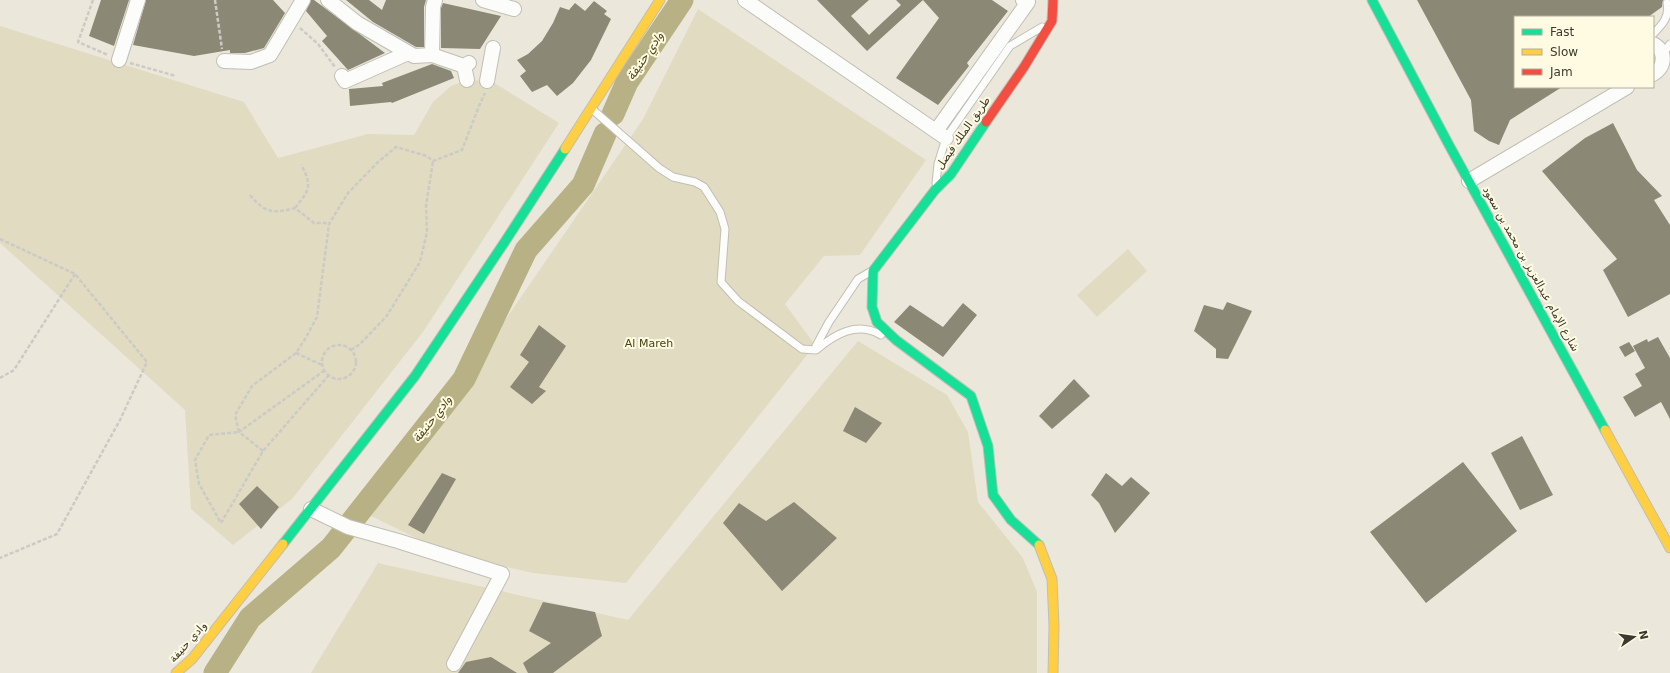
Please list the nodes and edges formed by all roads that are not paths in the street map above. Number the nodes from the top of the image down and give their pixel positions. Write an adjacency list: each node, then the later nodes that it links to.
1 (138, 0): 19 (street)
2 (303, 0): 20 (street)
3 (328, 0): 17 (street)
4 (435, 0): 18 (street)
5 (483, 0): 12 (street)
6 (660, 0): 26 (street, وادي حنيفة)
7 (745, 0): 27 (street)
8 (1023, 0): 27 (street)
9 (1053, 0): 13 (street, طريق الملك فيصل)
10 (1372, 0): 28 (street, شارع الإمام عبدالعزيز بن محمد بن سعود)
11 (1667, 3): 14 (lane)
12 (514, 9)
13 (1052, 21): 27 (lane); 29 (street, طريق الملك فيصل)
14 (1654, 33)
15 (1662, 47): 21 (street)
16 (493, 48): 24 (street)
17 (408, 53): 18 (street); 22 (street)
18 (432, 55): 23 (street)
19 (119, 60)
20 (224, 60)
21 (1654, 73)
22 (342, 76)
23 (467, 80)
24 (487, 81)
25 (1625, 88): 28 (street)
26 (592, 109): 32 (lane); 33 (street, وادي حنيفة)
27 (941, 135): 29 (lane)
28 (1469, 181): 34 (street, شارع الإمام عبدالعزيز بن محمد بن سعود)
29 (935, 190): 30 (street, طريق الملك فيصل)
30 (873, 271): 31 (street); 32 (lane)
31 (896, 340): 32 (lane); 37 (street)
32 (802, 349)
33 (311, 510): 35 (street); 36 (street, وادي حنيفة)
34 (1670, 548)
35 (454, 664)
36 (176, 673)
37 (1053, 673)

